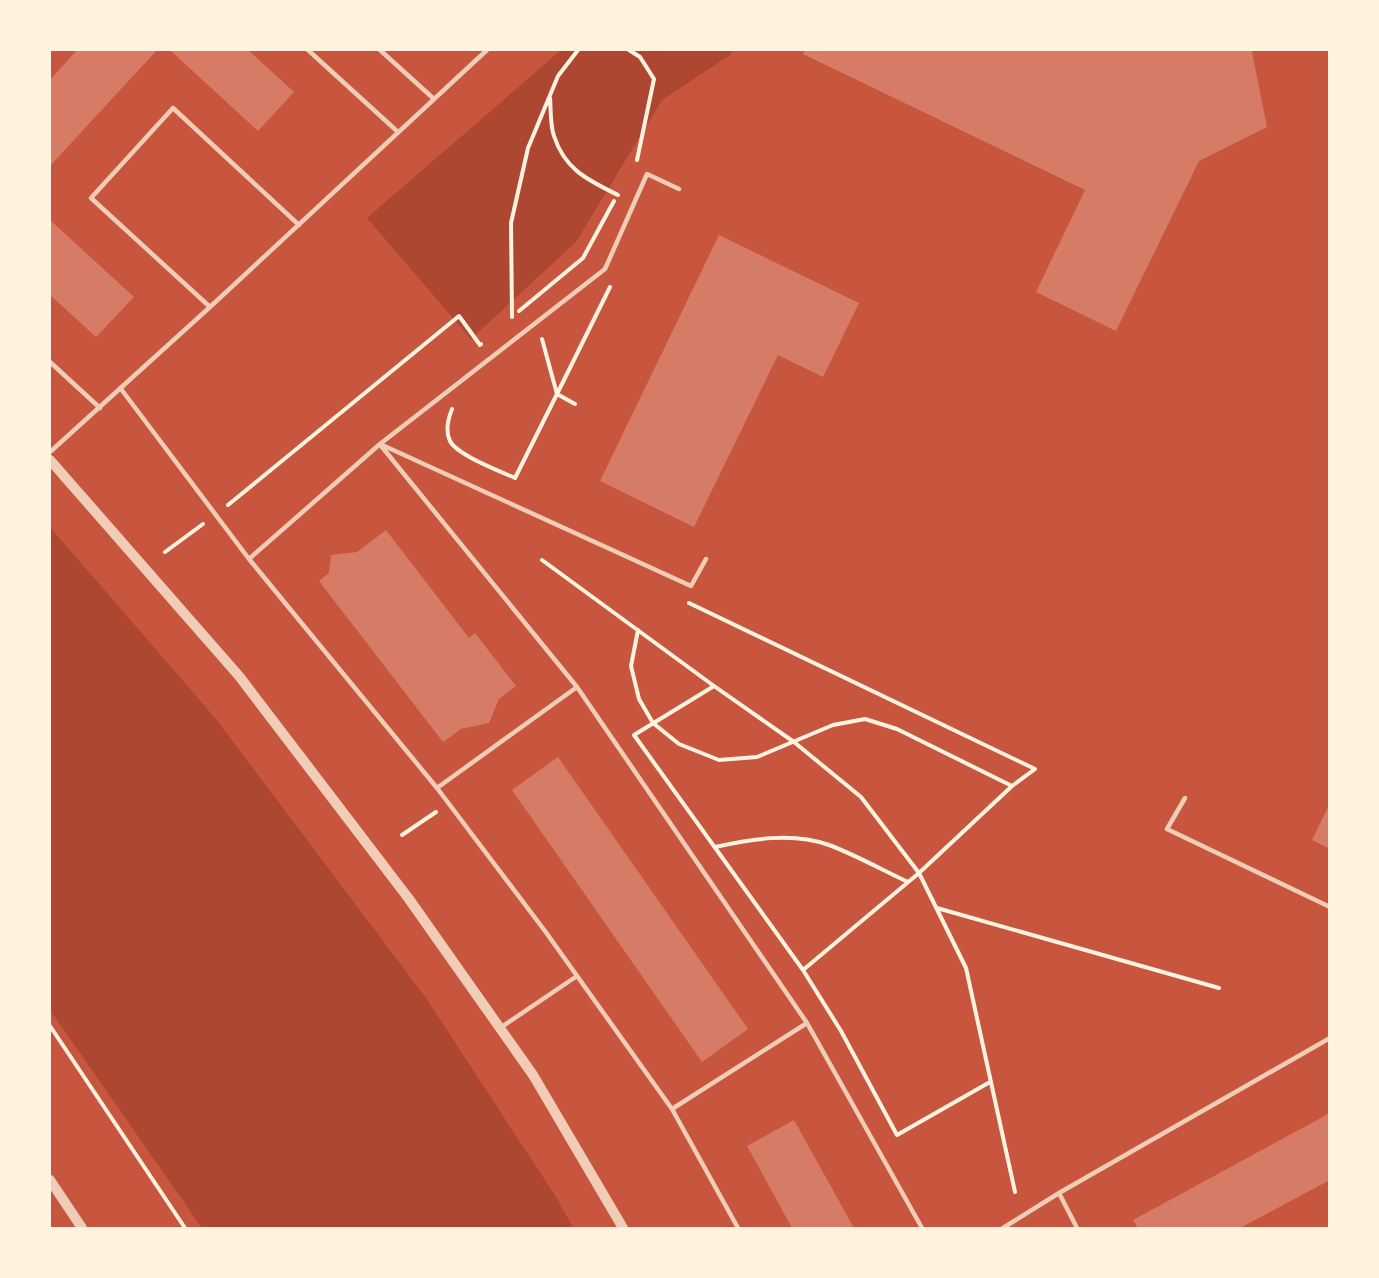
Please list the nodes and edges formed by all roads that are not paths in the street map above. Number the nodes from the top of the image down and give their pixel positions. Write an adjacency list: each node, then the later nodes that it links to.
1 (308, 50): 5 (lane)
2 (380, 50): 4 (lane)
3 (487, 50): 4 (lane)
4 (434, 99): 5 (lane)
5 (398, 132): 7 (lane)
6 (679, 189): 12 (lane)
7 (299, 225): 8 (lane); 8 (lane)
8 (210, 307): 10 (lane)
9 (50, 362): 11 (lane)
10 (121, 389): 11 (lane); 15 (lane)
11 (100, 408): 13 (lane)
12 (380, 444): 15 (lane); 16 (lane); 17 (lane)
13 (50, 452)
14 (50, 460): 23 (street)
15 (249, 559): 18 (lane)
16 (706, 559)
17 (577, 687): 18 (lane); 22 (lane)
18 (437, 788): 21 (lane)
19 (1185, 798): 20 (lane)
20 (1329, 907)
21 (577, 976): 23 (lane); 25 (lane)
22 (807, 1023): 25 (lane); 31 (lane)
23 (500, 1028): 29 (street)
24 (1329, 1038): 27 (lane)
25 (672, 1109): 30 (lane)
26 (50, 1180): 28 (street)
27 (1059, 1193): 32 (lane); 33 (lane)
28 (82, 1228)
29 (623, 1228)
30 (738, 1228)
31 (922, 1228)
32 (1003, 1228)
33 (1077, 1228)

